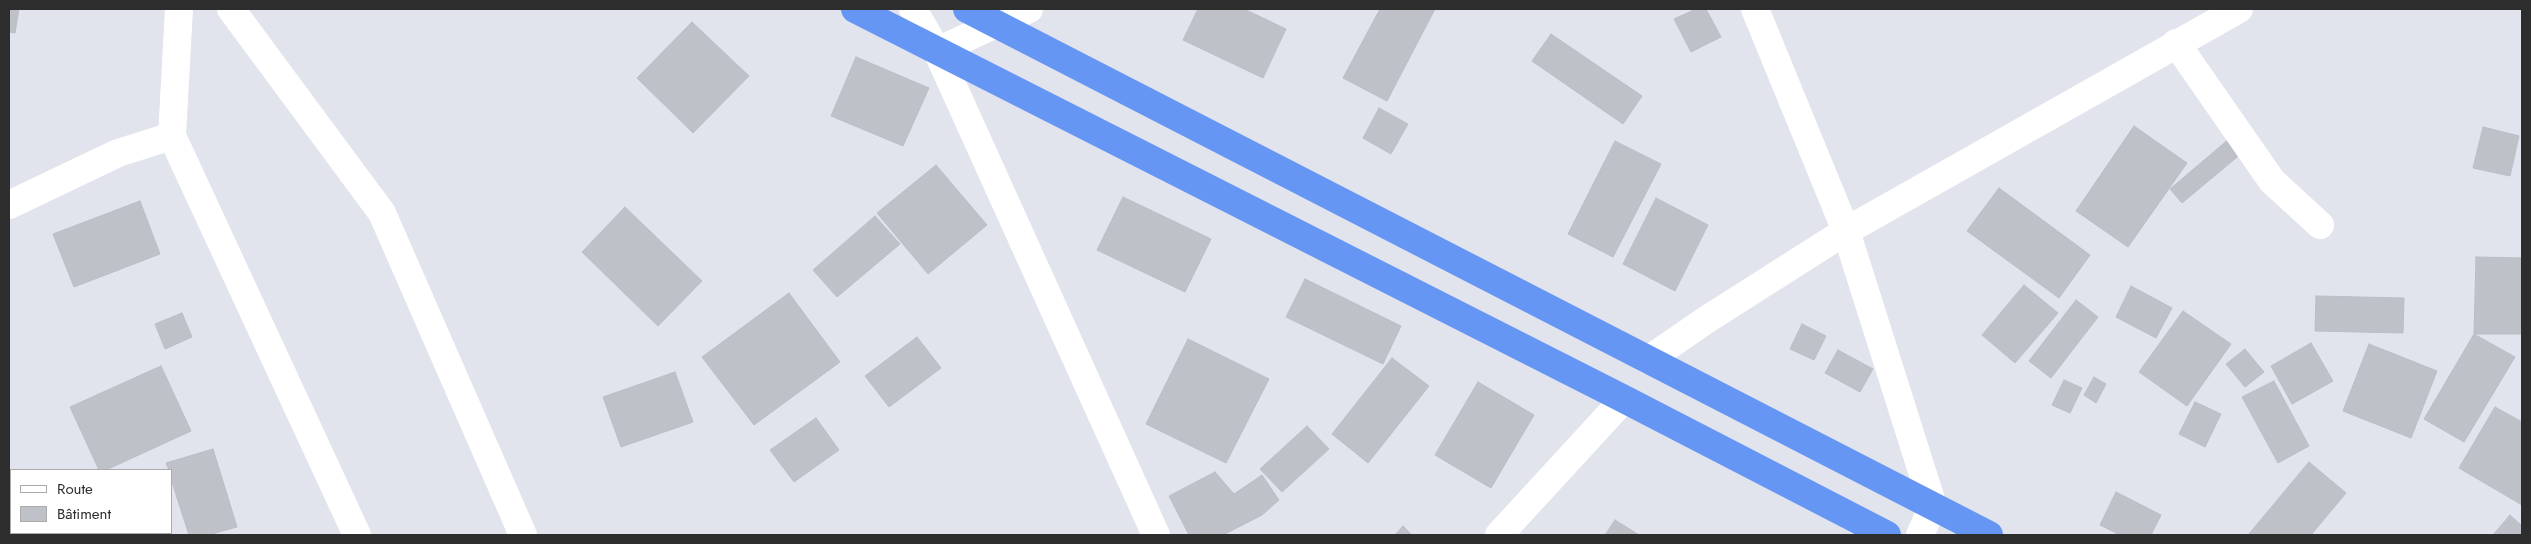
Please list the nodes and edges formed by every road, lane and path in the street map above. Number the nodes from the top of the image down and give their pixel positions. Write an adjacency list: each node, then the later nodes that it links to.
1 (179, 9): 12 (street)
2 (231, 9): 20 (street)
3 (856, 9): 11 (highway)
4 (913, 9): 11 (street)
5 (966, 9): 9 (highway)
6 (1029, 9): 9 (street)
7 (1755, 9): 15 (street)
8 (2239, 9): 10 (street)
9 (996, 23): 11 (street); 16 (highway)
10 (2176, 43): 14 (street); 15 (street)
11 (937, 51): 17 (highway); 21 (street)
12 (172, 136): 13 (street); 19 (street)
13 (9, 206)
14 (2320, 225)
15 (1846, 231): 16 (street); 18 (street)
16 (1648, 360): 18 (highway)
17 (1624, 399): 22 (street); 23 (highway)
18 (1932, 506): 24 (street); 25 (highway)
19 (357, 535)
20 (523, 535)
21 (1156, 535)
22 (1499, 535)
23 (1887, 535)
24 (1920, 535)
25 (1989, 535)

